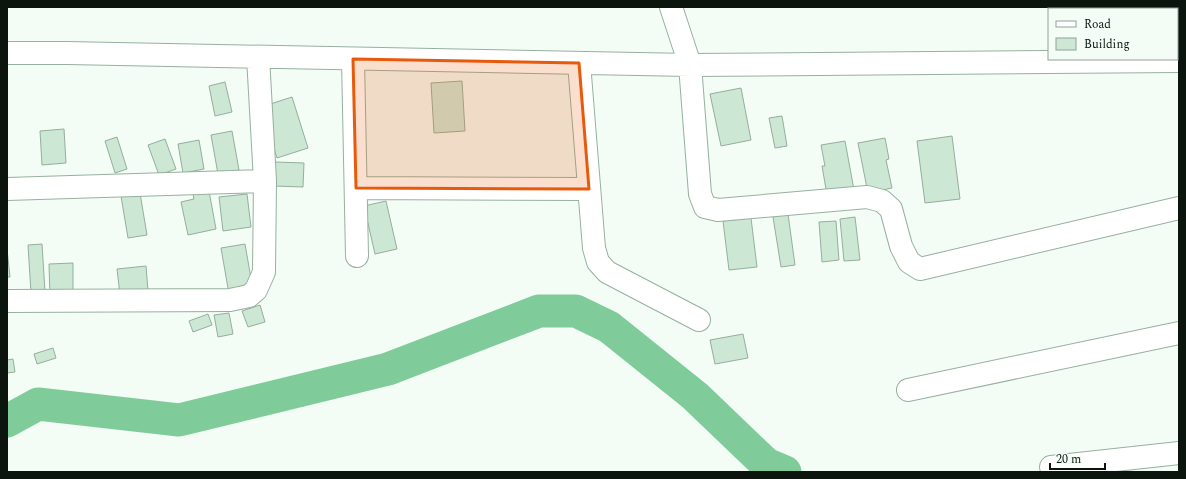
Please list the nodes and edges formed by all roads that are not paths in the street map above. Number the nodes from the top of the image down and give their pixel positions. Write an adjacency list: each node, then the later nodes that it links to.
1 (671, 7): 7 (street)
2 (7, 53): 3 (street)
3 (258, 57): 4 (street); 8 (street)
4 (353, 58): 6 (street); 9 (street)
5 (1179, 61): 7 (street)
6 (579, 63): 7 (street); 11 (street)
7 (690, 65): 12 (street)
8 (265, 181): 10 (street); 14 (street)
9 (356, 188): 11 (street); 13 (street)
10 (7, 189)
11 (589, 189): 15 (street)
12 (1179, 208)
13 (357, 256)
14 (7, 301)
15 (699, 320)
16 (1179, 333): 17 (street)
17 (908, 390)
18 (1179, 453): 19 (street)
19 (1051, 467)

